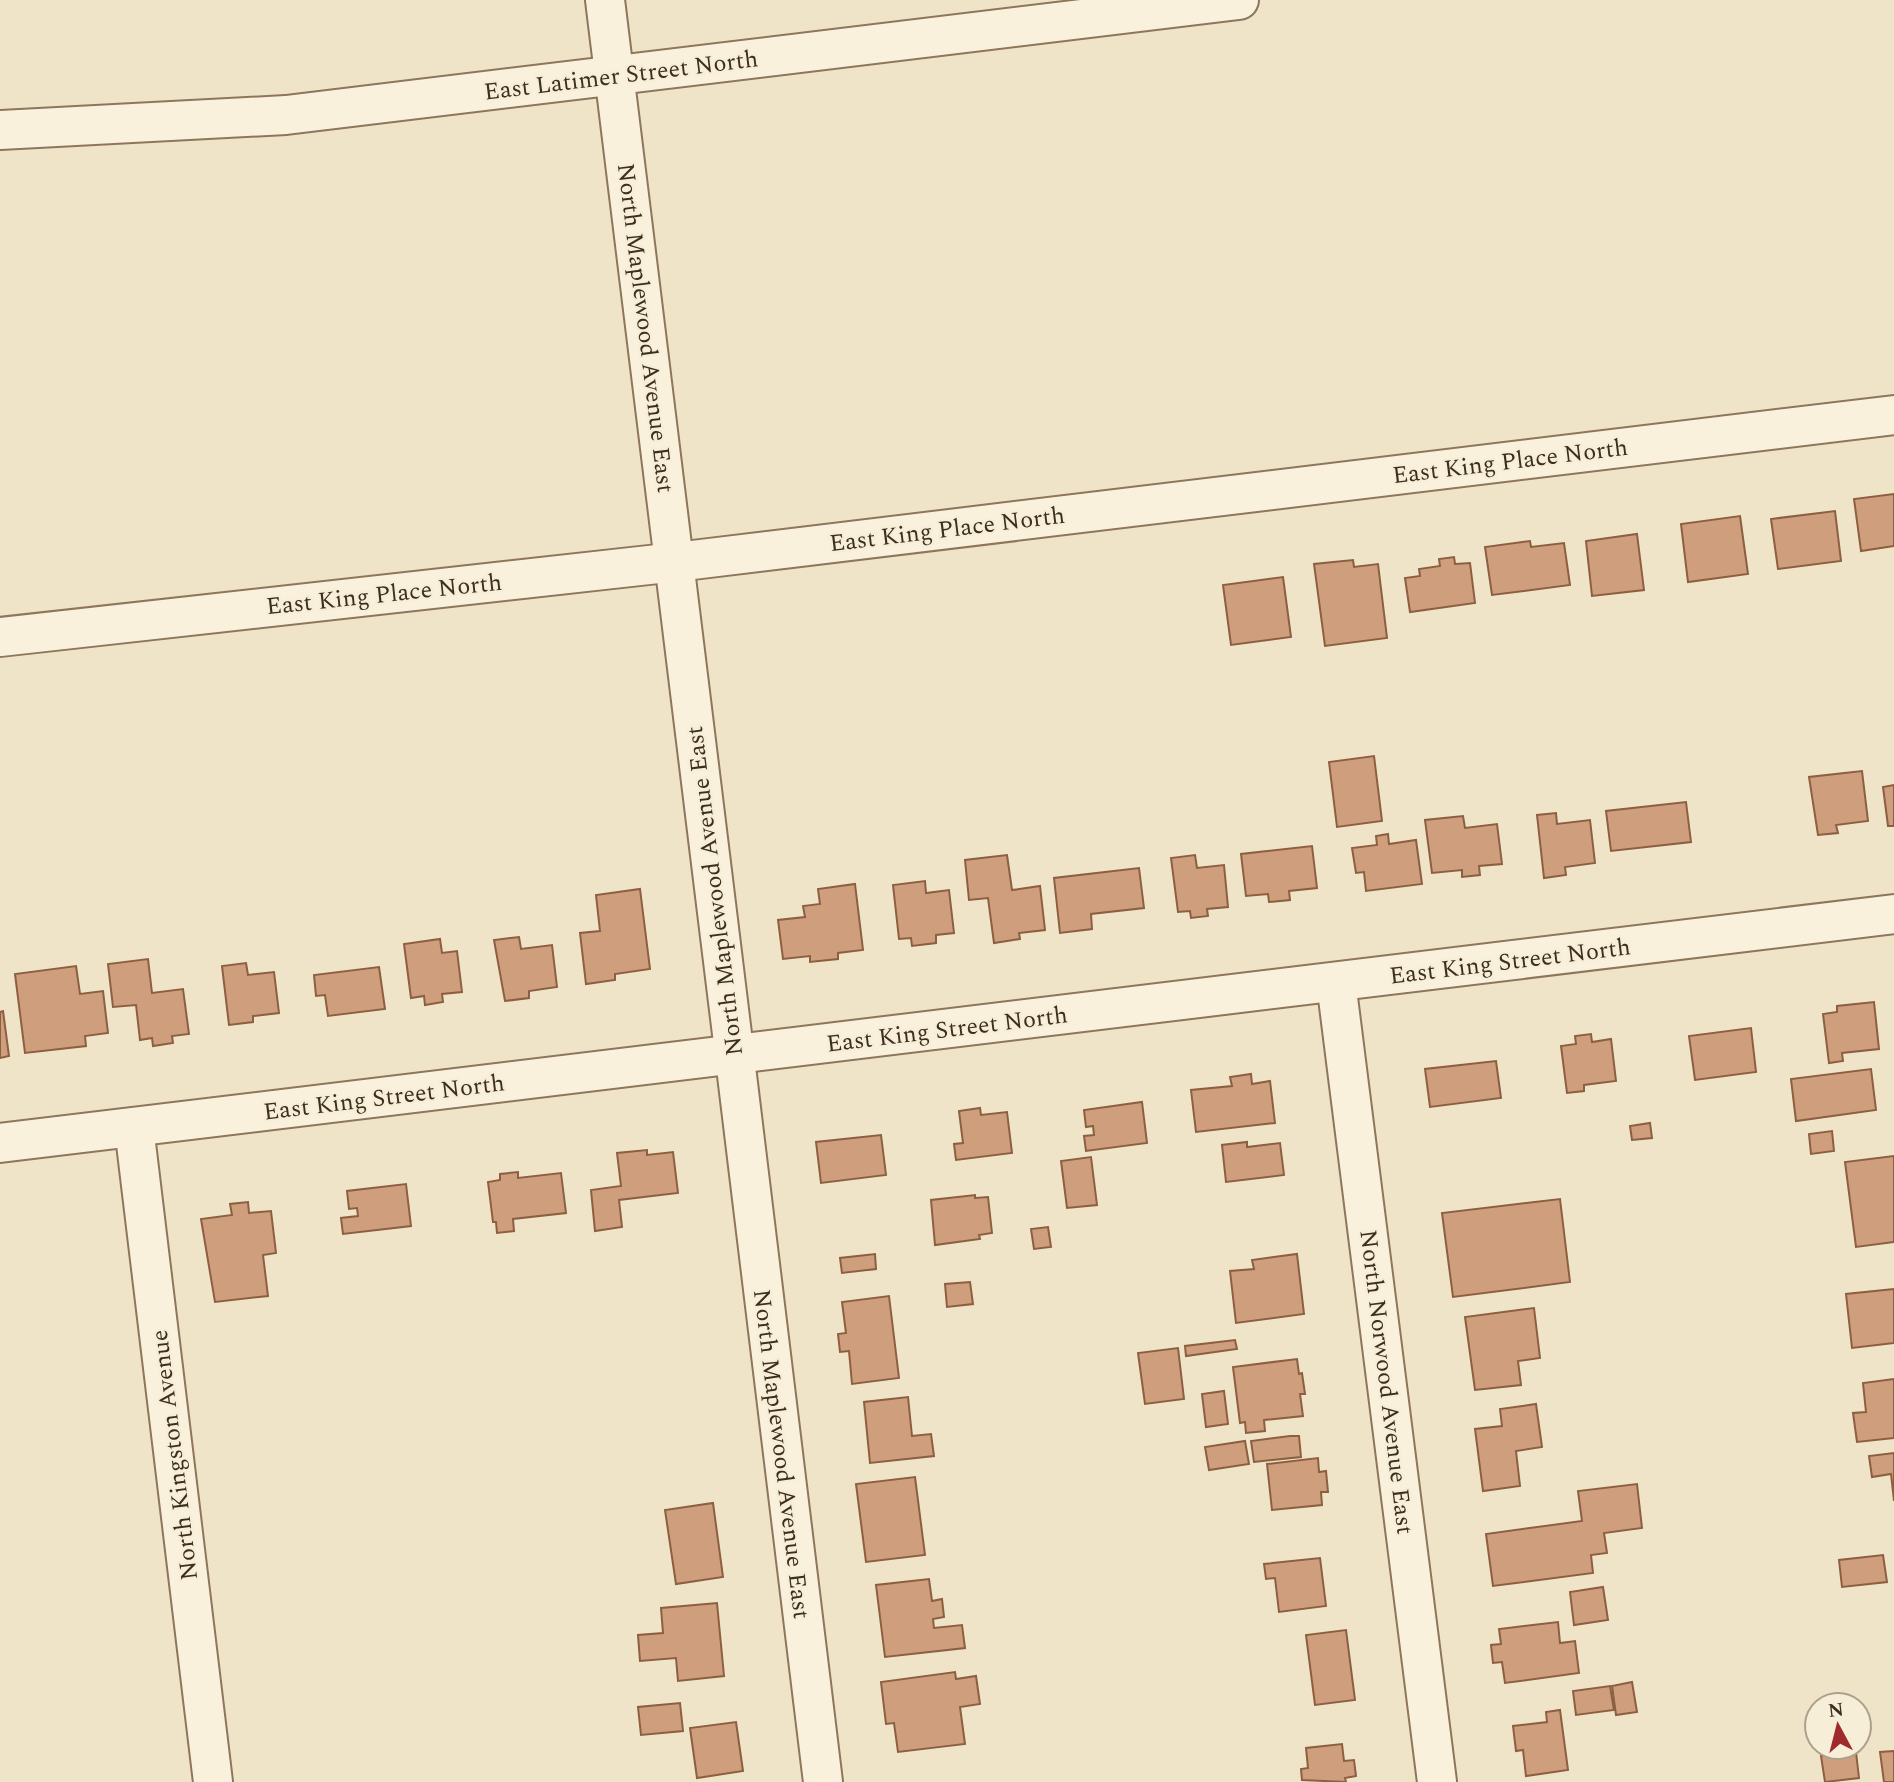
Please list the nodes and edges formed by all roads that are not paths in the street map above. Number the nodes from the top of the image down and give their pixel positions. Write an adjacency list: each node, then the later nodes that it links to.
1 (605, 0): 3 (street, North Maplewood Avenue East)
2 (1240, 0): 3 (street, East Latimer Street North)
3 (615, 75): 4 (street, East Latimer Street North); 6 (street, North Maplewood Avenue East)
4 (0, 130)
5 (1894, 415): 6 (street, East King Place North)
6 (676, 562): 7 (street, East King Place North); 10 (street, North Maplewood Avenue East)
7 (0, 637)
8 (1894, 914): 9 (street, East King Street North)
9 (1336, 982): 10 (street, East King Street North); 15 (street, North Norwood Avenue East)
10 (733, 1055): 11 (street, East King Street North); 14 (street, North Maplewood Avenue East)
11 (134, 1127): 12 (street, East King Street North); 13 (street, North Kingston Avenue)
12 (0, 1143)
13 (213, 1782)
14 (823, 1782)
15 (1437, 1782)

